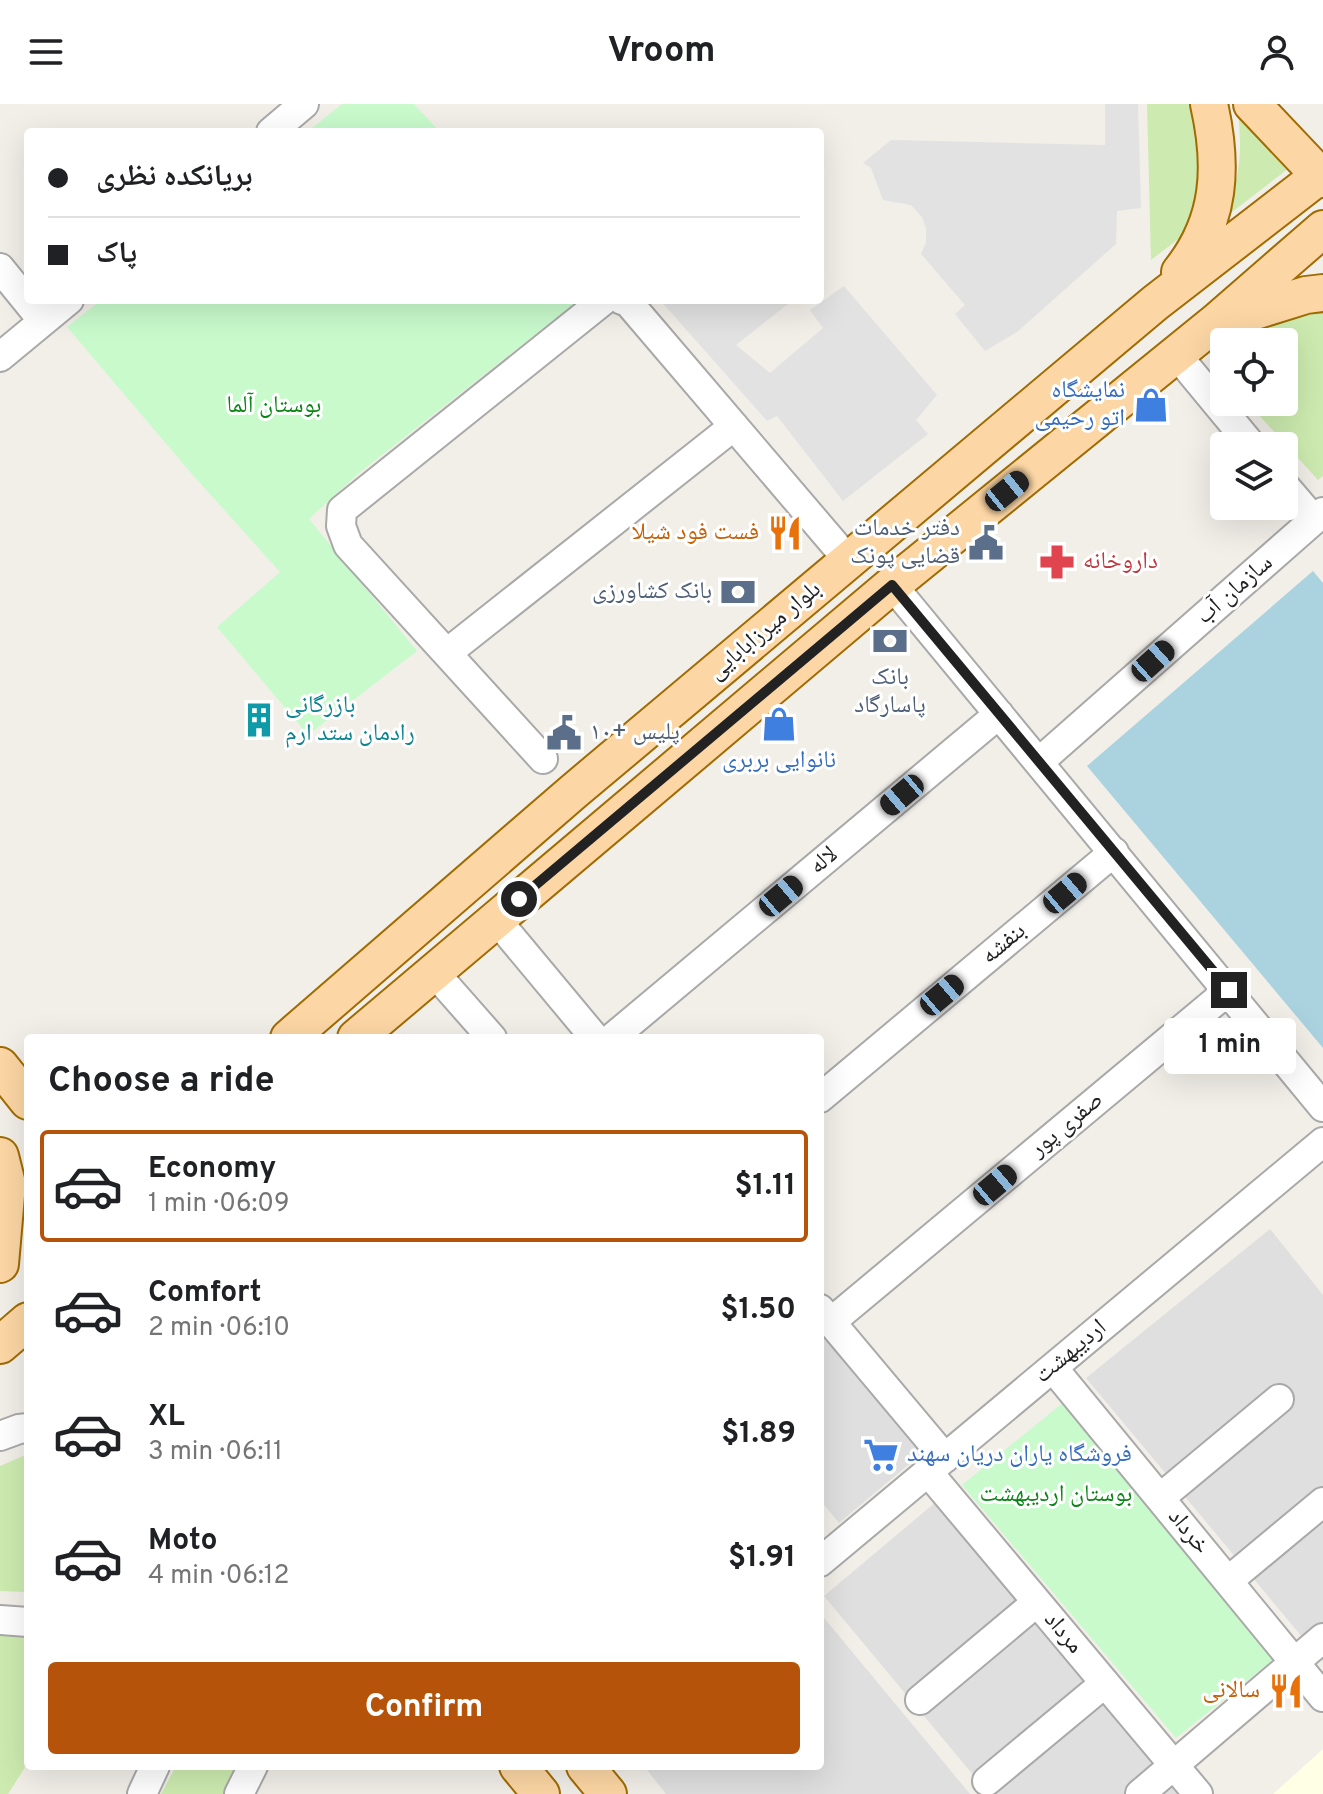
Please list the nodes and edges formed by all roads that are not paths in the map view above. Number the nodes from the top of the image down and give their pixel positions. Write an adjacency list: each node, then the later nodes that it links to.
1 (304, 104): 4 (street)
2 (1209, 104): 10 (main road)
3 (1252, 104): 5 (main road)
4 (276, 128)
5 (1322, 176): 10 (main road, بلوار میرزابابایی)
6 (1323, 229): 16 (main road, بلوار میرزابابایی)
7 (0, 268): 9 (street)
8 (1323, 293): 16 (main road)
9 (24, 298)
10 (1155, 303): 23 (main road, بلوار میرزابابایی)
11 (29, 304): 15 (street)
12 (64, 304): 15 (street)
13 (599, 304): 25 (street)
14 (630, 304): 19 (street)
15 (43, 321): 17 (street)
16 (1216, 322): 24 (main road, بلوار میرزابابایی)
17 (0, 357)
18 (1185, 365): 20 (street)
19 (734, 426): 23 (street); 25 (street)
20 (1240, 432)
21 (1298, 498): 22 (street)
22 (1318, 516): 28 (street, سازمان آب)
23 (849, 561): 33 (main road, بلوار میرزابابایی)
24 (892, 585): 26 (street); 30 (main road, بلوار میرزابابایی)
25 (447, 653): 27 (street)
26 (999, 714): 28 (street); 37 (street, لاله)
27 (543, 759)
28 (1039, 762): 29 (street)
29 (1114, 852): 32 (street); 39 (street, بنفشه)
30 (495, 918): 31 (main road, بلوار میرزابابایی); 36 (street)
31 (433, 971): 34 (main road, بلوار میرزابابایی); 35 (street)
32 (1229, 990): 41 (street); 49 (street, صفری پور)
33 (294, 1034)
34 (361, 1034)
35 (488, 1034)
36 (592, 1034)
37 (617, 1034)
38 (0, 1066): 40 (main road)
39 (824, 1095)
40 (24, 1096)
41 (1323, 1107)
42 (0, 1141): 45 (main road)
43 (1323, 1142): 52 (street, اردیبهشت)
44 (0, 1156): 47 (main road)
45 (24, 1169)
46 (24, 1263): 48 (main road)
47 (0, 1264)
48 (0, 1284)
49 (826, 1315): 58 (street, مرداد)
50 (24, 1324): 51 (main road)
51 (0, 1345)
52 (1053, 1368): 58 (street, اردیبهشت); 59 (street, خرداد)
53 (1279, 1399): 59 (street)
54 (24, 1428): 55 (street)
55 (0, 1436)
56 (24, 1447): 57 (street)
57 (0, 1454)
58 (936, 1465): 61 (street, اردیبهشت); 63 (street, مرداد)
59 (1160, 1498): 62 (street, خرداد)
60 (1323, 1502): 62 (street)
61 (824, 1559)
62 (1228, 1581): 67 (street, خرداد)
63 (1037, 1602): 68 (street, مرداد); 70 (street)
64 (0, 1620): 65 (street)
65 (24, 1622)
66 (1323, 1638): 67 (street)
67 (1295, 1663): 69 (street, خرداد); 71 (street)
68 (1105, 1683): 71 (street, مرداد); 76 (street)
69 (1323, 1697)
70 (920, 1700)
71 (1174, 1766): 81 (street); 82 (street, مرداد)
72 (153, 1770): 77 (street)
73 (251, 1770): 78 (street)
74 (521, 1770): 79 (main road)
75 (588, 1770): 80 (main road)
76 (987, 1781)
77 (142, 1794)
78 (239, 1794)
79 (541, 1794)
80 (608, 1794)
81 (1140, 1794)
82 (1198, 1794)

